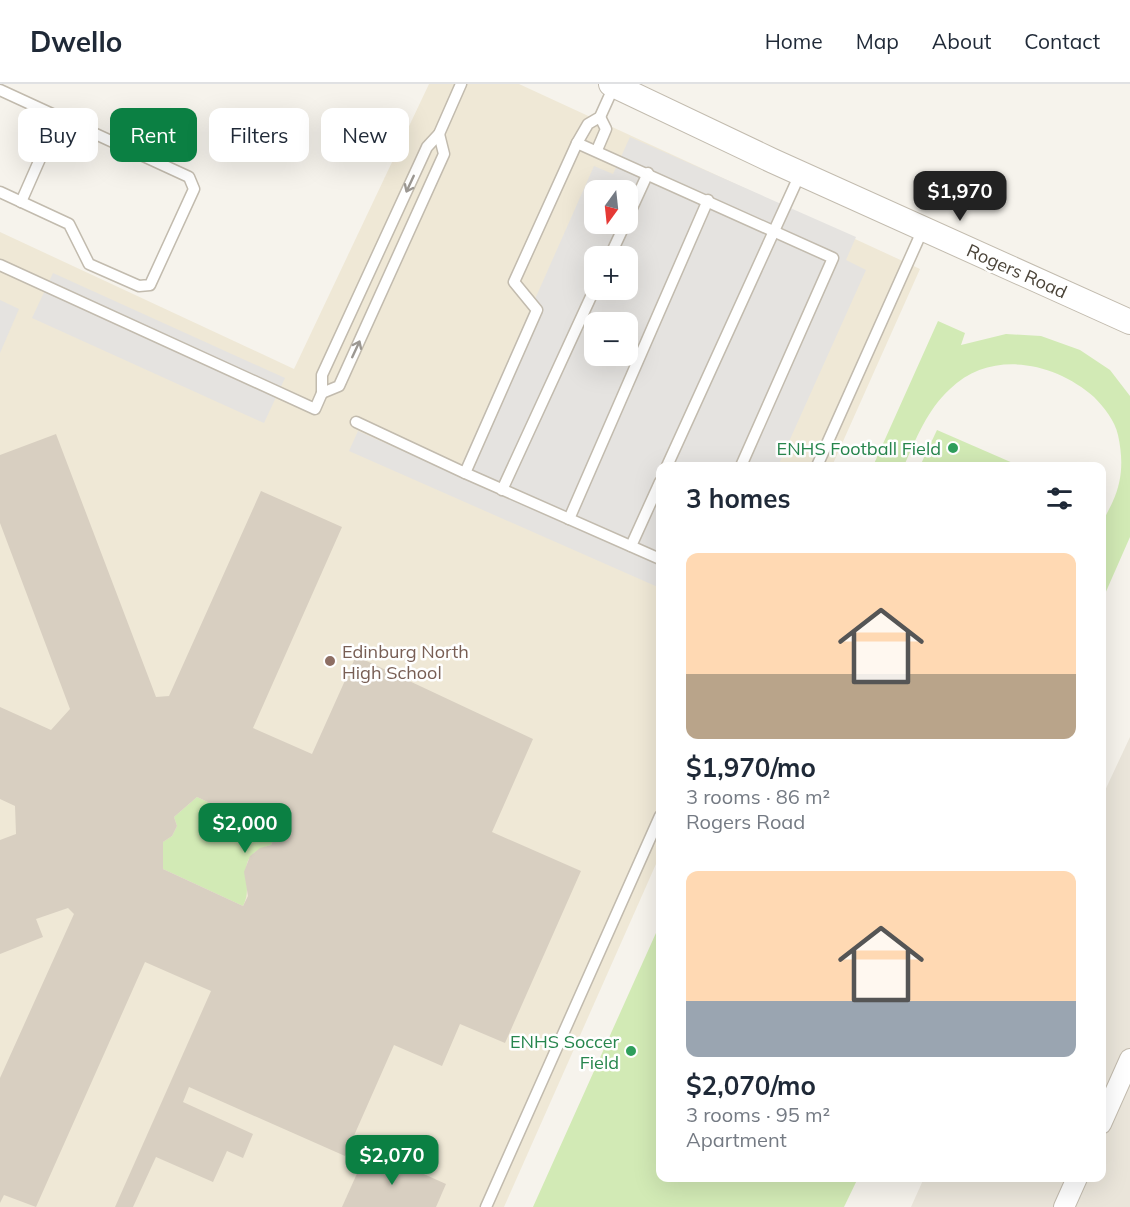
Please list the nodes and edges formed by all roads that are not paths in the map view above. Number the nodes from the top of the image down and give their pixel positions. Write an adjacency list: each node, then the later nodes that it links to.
1 (460, 84): 6 (lane)
2 (612, 85): 5 (lane); 12 (street, Rogers Road)
3 (0, 90): 4 (lane)
4 (37, 108)
5 (600, 117): 8 (lane); 9 (lane)
6 (439, 134): 22 (lane, one-way to 22); 22 (lane, one-way to 6)
7 (98, 136): 16 (lane)
8 (577, 142): 9 (lane); 27 (lane)
9 (597, 150): 11 (lane)
10 (39, 162): 16 (lane)
11 (648, 173): 14 (lane); 15 (lane)
12 (800, 174): 17 (street, Rogers Road); 18 (lane)
13 (0, 192): 16 (lane)
14 (638, 195)
15 (708, 200): 18 (lane); 30 (lane)
16 (21, 202)
17 (923, 229): 21 (street, Rogers Road); 26 (lane)
18 (774, 231): 24 (lane); 25 (lane)
19 (1, 268): 22 (lane)
20 (589, 300): 28 (lane)
21 (1130, 322)
22 (322, 393)
23 (356, 422): 27 (lane)
24 (669, 462)
25 (743, 462)
26 (819, 462)
27 (465, 473): 28 (lane)
28 (502, 490): 30 (lane)
29 (656, 491): 31 (lane)
30 (569, 519): 31 (lane)
31 (631, 546): 32 (lane)
32 (656, 557)
33 (656, 825): 37 (lane)
34 (1130, 1059): 35 (street)
35 (1106, 1113)
36 (1075, 1182): 38 (street)
37 (486, 1207)
38 (1064, 1207)

